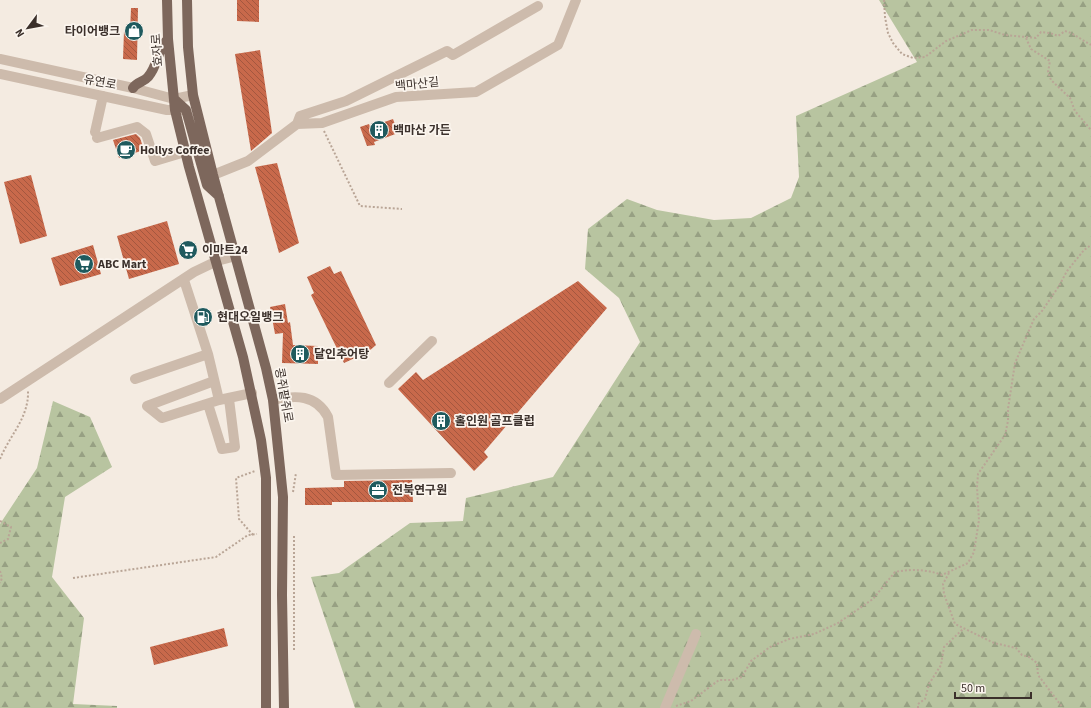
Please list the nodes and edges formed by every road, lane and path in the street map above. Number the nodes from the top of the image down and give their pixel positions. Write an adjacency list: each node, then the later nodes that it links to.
1 (167, 0): 7 (main road, 효자로)
2 (188, 0): 12 (main road)
3 (576, 0): 17 (street, 백마산길)
4 (884, 0): 6 (path)
5 (538, 6): 18 (street)
6 (1026, 38): 8 (path); 19 (path)
7 (168, 39): 11 (main road); 14 (main road, 효자로)
8 (1091, 45)
9 (2, 59): 10 (street); 11 (street, 유연로)
10 (0, 74): 13 (street, 유연로)
11 (133, 88): 14 (street, 유연로)
12 (193, 95): 14 (street, 유연로); 15 (main road, 콩쥐팥쥐로)
13 (103, 96): 16 (street, 유연로); 20 (street)
14 (174, 99): 15 (main road); 16 (main road)
15 (191, 109): 16 (street, 유연로); 21 (main road, 콩쥐팥쥐로); 22 (main road)
16 (175, 110): 20 (main road)
17 (320, 123): 18 (street, 백마산길); 23 (path)
18 (297, 124): 21 (street)
19 (1091, 130)
20 (185, 152): 26 (main road)
21 (213, 175): 22 (main road, 콩쥐팥쥐로)
22 (219, 196): 25 (main road, 콩쥐팥쥐로)
23 (402, 209)
24 (1091, 245): 51 (path)
25 (236, 256): 26 (street); 38 (main road, 콩쥐팥쥐로)
26 (217, 261): 27 (street); 34 (main road)
27 (184, 280): 29 (street); 33 (street)
28 (432, 341): 32 (street)
29 (208, 354): 30 (street); 31 (street)
30 (135, 379)
31 (214, 381): 37 (street); 39 (street)
32 (389, 382)
33 (25, 383): 35 (street); 40 (path)
34 (252, 393): 36 (street); 41 (main road)
35 (0, 399)
36 (229, 399): 37 (street); 39 (street)
37 (219, 400): 39 (street)
38 (273, 400): 43 (street); 59 (main road, 콩쥐팥쥐로)
39 (208, 404)
40 (0, 459)
41 (264, 467): 46 (main road); 48 (path)
42 (296, 473): 44 (path)
43 (451, 473)
44 (293, 497)
45 (0, 522): 49 (path)
46 (266, 534): 48 (path); 58 (main road)
47 (294, 534): 56 (path)
48 (253, 535): 52 (path)
49 (0, 543)
50 (0, 571): 53 (path)
51 (949, 573): 54 (path); 57 (path)
52 (73, 578)
53 (0, 583)
54 (963, 629): 60 (path); 61 (path)
55 (696, 634): 57 (street)
56 (294, 655)
57 (668, 707)
58 (266, 708)
59 (284, 708)
60 (918, 708)
61 (1063, 708)

